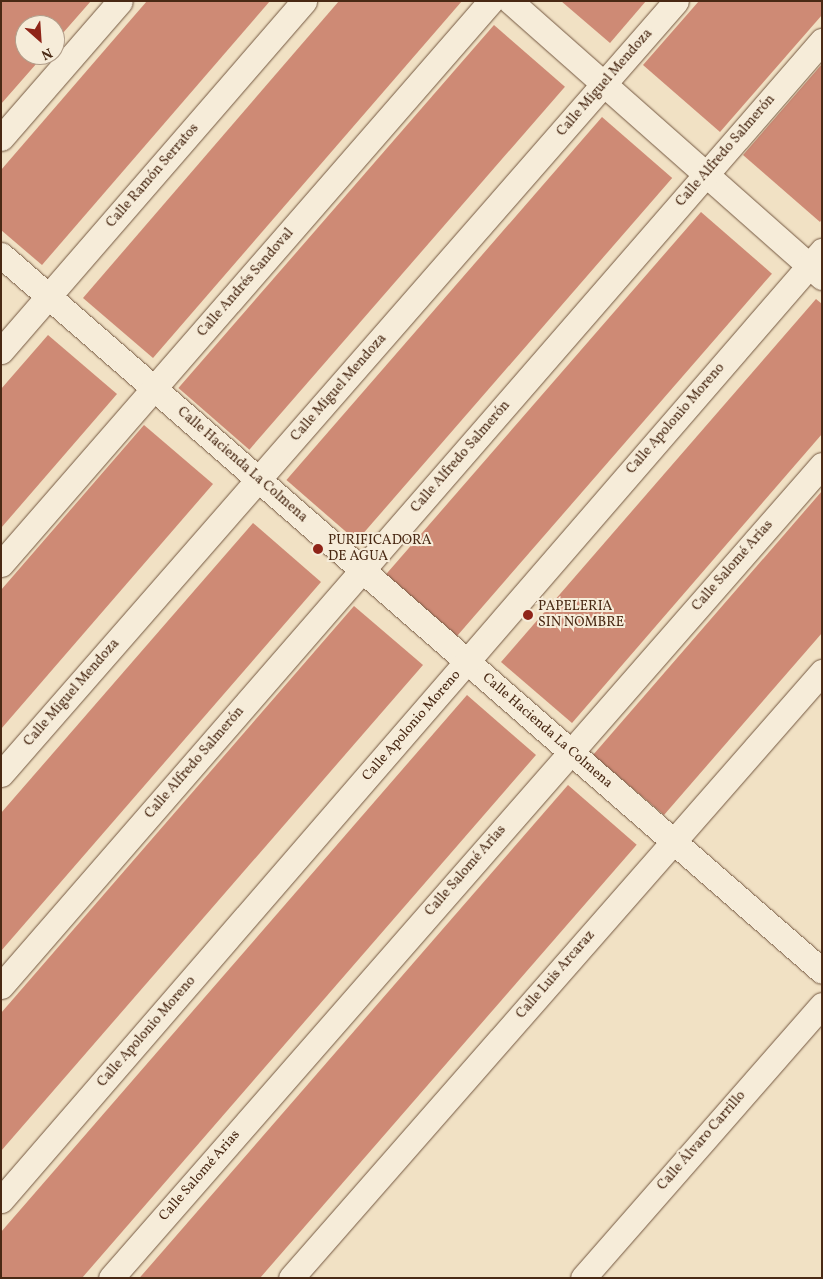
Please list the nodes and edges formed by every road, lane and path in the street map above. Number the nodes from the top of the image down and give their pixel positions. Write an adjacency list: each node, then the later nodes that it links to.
1 (120, 1): 8 (street)
2 (304, 1): 12 (street, Calle Ramón Serratos)
3 (491, 1): 14 (street, Calle Andrés Sandoval)
4 (510, 1): 7 (street)
5 (676, 1): 7 (street, Calle Miguel Mendoza)
6 (822, 42): 9 (street, Calle Alfredo Salmerón)
7 (604, 84): 9 (street); 16 (street, Calle Miguel Mendoza)
8 (1, 138)
9 (706, 175): 11 (street); 18 (street, Calle Alfredo Salmerón)
10 (1, 254): 12 (street, Calle Hacienda La Colmena)
11 (817, 265): 19 (street, Calle Apolonio Moreno)
12 (49, 296): 13 (street, Calle Ramón Serratos); 14 (street, Calle Hacienda La Colmena)
13 (1, 351)
14 (154, 388): 16 (street, Calle Hacienda La Colmena); 17 (street, Calle Andrés Sandoval)
15 (822, 465): 21 (street, Calle Salomé Arias)
16 (259, 479): 18 (street, Calle Hacienda La Colmena); 22 (street, Calle Miguel Mendoza)
17 (1, 564)
18 (363, 570): 19 (street, Calle Hacienda La Colmena); 25 (street, Calle Alfredo Salmerón)
19 (467, 661): 21 (street, Calle Hacienda La Colmena); 27 (street, Calle Apolonio Moreno)
20 (822, 672): 23 (street, Calle Luis Arcaraz)
21 (571, 752): 23 (street, Calle Hacienda La Colmena); 28 (street, Calle Salomé Arias)
22 (1, 774)
23 (673, 842): 24 (street, Calle Hacienda La Colmena); 29 (street, Calle Luis Arcaraz)
24 (822, 971)
25 (1, 986)
26 (822, 1005): 30 (street, Calle Álvaro Carrillo)
27 (1, 1200)
28 (111, 1278)
29 (291, 1278)
30 (583, 1278)

